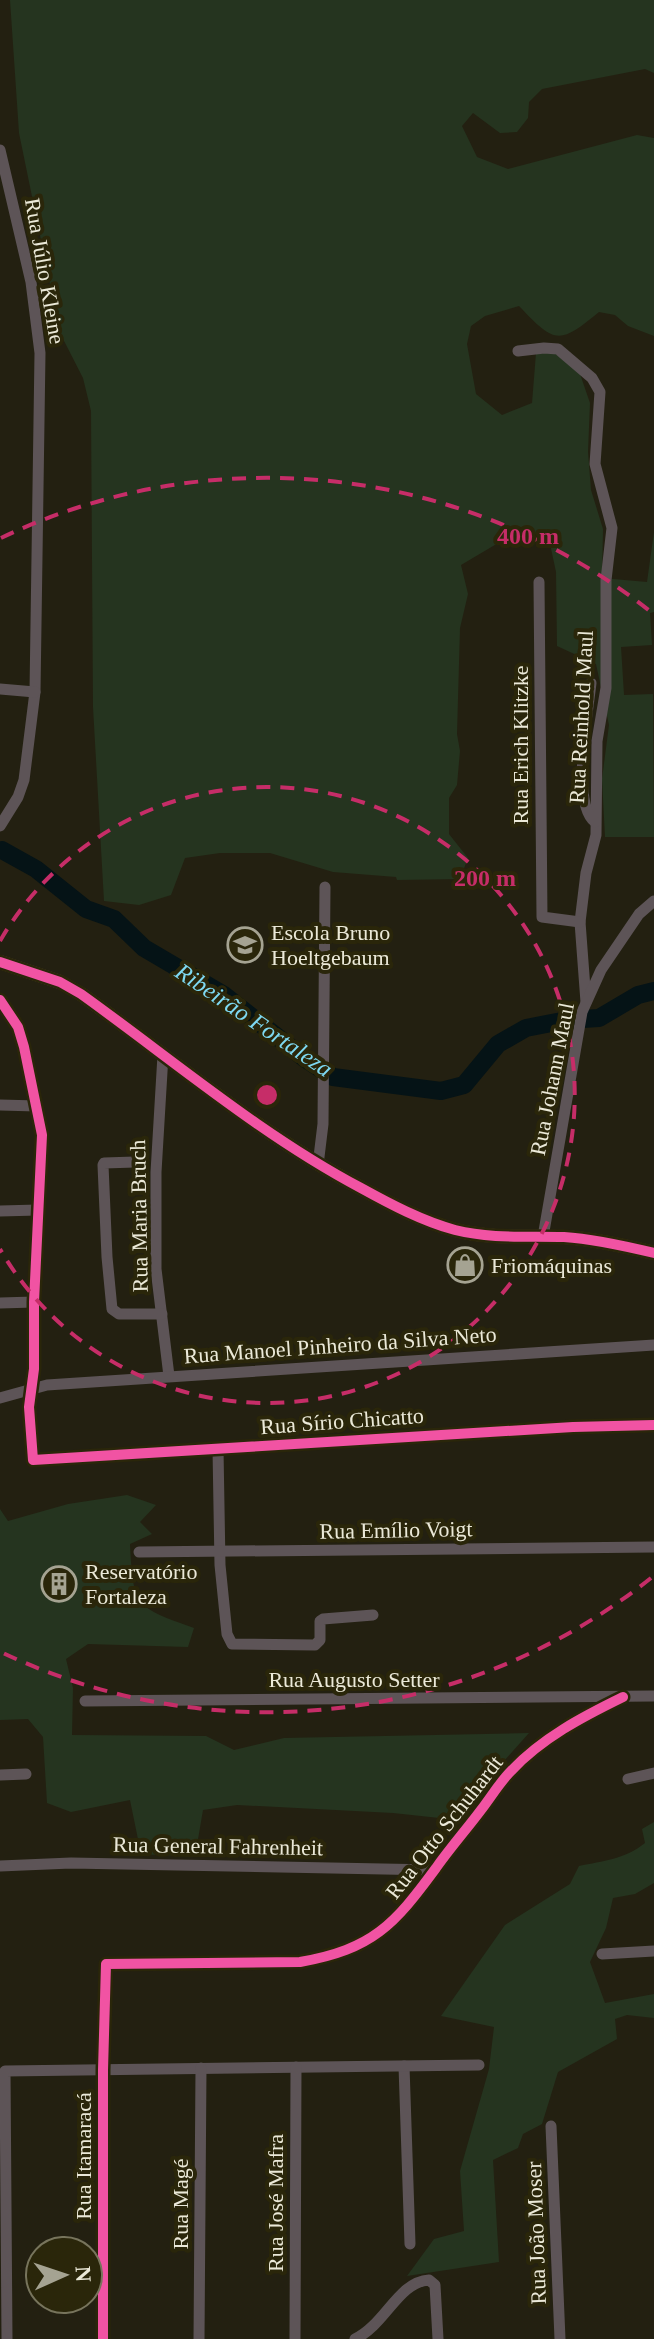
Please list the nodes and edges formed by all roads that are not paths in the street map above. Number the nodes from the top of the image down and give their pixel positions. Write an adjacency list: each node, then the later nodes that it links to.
1 (0, 150): 6 (street, Rua Júlio Kleine)
2 (518, 351): 7 (street, Rua Reinhold Maul)
3 (539, 582): 11 (street, Rua Erich Klitzke)
4 (591, 683): 7 (street)
5 (0, 689): 6 (street)
6 (35, 692): 8 (street, Rua Júlio Kleine)
7 (595, 822): 11 (street, Rua Reinhold Maul)
8 (0, 826)
9 (325, 887): 19 (street)
10 (654, 901): 14 (street, Rua Johann Maul)
11 (580, 922): 14 (street, Rua Reinhold Maul)
12 (0, 962): 15 (main road)
13 (0, 1000): 17 (street)
14 (584, 1007): 22 (street, Rua Johann Maul)
15 (163, 1055): 19 (main road); 26 (street, Rua Maria Bruch)
16 (0, 1105): 17 (street)
17 (37, 1106): 20 (street)
18 (135, 1162): 26 (street)
19 (318, 1165): 22 (main road)
20 (38, 1210): 21 (street); 24 (street)
21 (0, 1211)
22 (543, 1237): 23 (main road)
23 (654, 1253)
24 (34, 1302): 25 (street); 29 (street)
25 (0, 1303)
26 (162, 1314): 28 (street, Rua Maria Bruch)
27 (654, 1345): 28 (street, Rua Manoel Pinheiro da Silva Neto)
28 (169, 1376): 29 (street, Rua Manoel Pinheiro da Silva Neto)
29 (30, 1391): 30 (street, Rua Manoel Pinheiro da Silva Neto); 32 (street, Rua Sírio Chicatto)
30 (0, 1398)
31 (654, 1425): 32 (street, Rua Sírio Chicatto)
32 (218, 1449): 35 (street)
33 (654, 1547): 35 (street, Rua Emílio Voigt)
34 (139, 1552): 35 (street, Rua Emílio Voigt)
35 (220, 1553): 36 (street)
36 (373, 1615)
37 (654, 1696): 38 (street, Rua Otto Schuhardt)
38 (623, 1697): 39 (street, Rua Augusto Setter); 45 (street, Rua Otto Schuhardt)
39 (85, 1701)
40 (654, 1773): 43 (street)
41 (26, 1774): 42 (street)
42 (0, 1775)
43 (628, 1779)
44 (0, 1866): 45 (street, Rua General Fahrenheit)
45 (435, 1870): 52 (street, Rua Otto Schuhardt)
46 (654, 1951): 47 (street)
47 (602, 1954)
48 (479, 2065): 49 (street)
49 (404, 2066): 50 (street); 54 (street)
50 (296, 2067): 51 (street); 58 (street, Rua José Mafra)
51 (201, 2068): 52 (street); 57 (street, Rua Magé)
52 (103, 2070): 55 (street); 56 (street, Rua Itamaracá)
53 (551, 2126): 61 (street, Rua João Moser)
54 (410, 2244)
55 (7, 2339)
56 (103, 2339)
57 (199, 2339)
58 (295, 2339)
59 (355, 2339): 60 (street)
60 (438, 2339)
61 (560, 2339)

